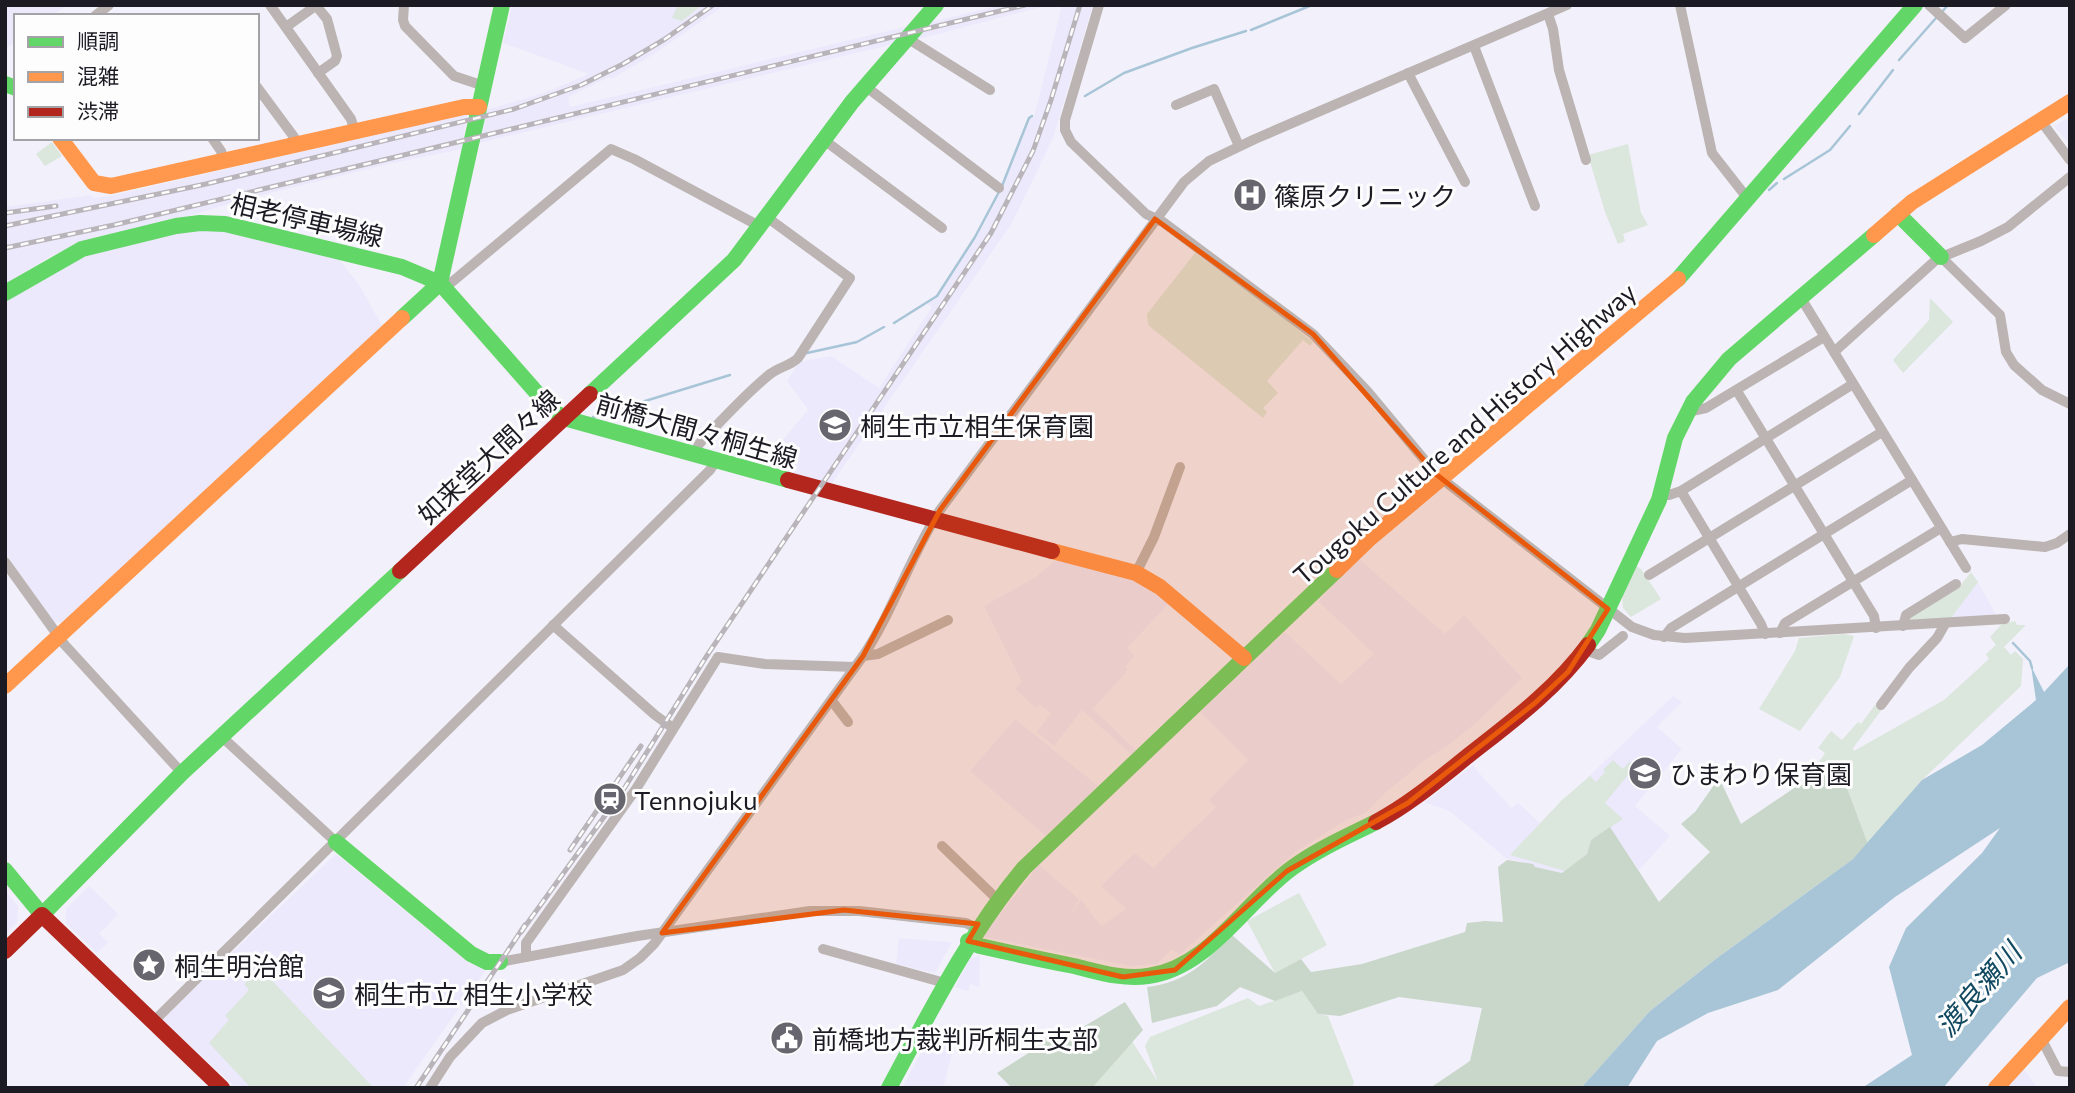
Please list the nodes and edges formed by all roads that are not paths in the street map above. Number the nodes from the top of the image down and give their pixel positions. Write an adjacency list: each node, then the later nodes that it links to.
1 (270, 5): 12 (street)
2 (404, 5): 17 (street)
3 (502, 5): 17 (main road)
4 (936, 5): 13 (main road, 如来堂大間々線)
5 (1099, 5): 40 (street)
6 (1567, 5): 11 (street)
7 (1680, 5): 37 (street)
8 (1915, 5): 37 (main road, Tougoku Culture and History Highway)
9 (1929, 5): 10 (street)
10 (2006, 5)
11 (1548, 13): 14 (street); 31 (street)
12 (286, 27): 15 (street); 15 (street)
13 (907, 38): 18 (main road, 如来堂大間々線); 20 (street)
14 (1474, 46): 16 (street); 38 (street)
15 (318, 73): 25 (street)
16 (1408, 73): 30 (street); 35 (street)
17 (484, 86): 23 (main road)
18 (865, 86): 28 (main road, 如来堂大間々線); 36 (street)
19 (259, 90): 29 (street)
20 (990, 90)
21 (2070, 102): 24 (main road)
22 (1176, 105): 30 (street)
23 (479, 107): 25 (main road); 44 (main road)
24 (2041, 121): 32 (street); 39 (main road)
25 (355, 132): 29 (main road)
26 (61, 140): 33 (main road)
27 (213, 140): 33 (street)
28 (824, 140): 41 (main road, 如来堂大間々線); 42 (street)
29 (297, 145): 33 (main road)
30 (1239, 146): 40 (street)
31 (1586, 160)
32 (2070, 160)
33 (224, 161)
34 (2070, 177): 43 (street)
35 (1465, 182)
36 (999, 188)
37 (1748, 199): 59 (main road, Tougoku Culture and History Highway)
38 (1535, 206)
39 (1898, 214): 43 (main road); 46 (main road)
40 (1155, 219): 59 (street); 64 (street)
41 (765, 222): 44 (street); 53 (main road, 如来堂大間々線); 56 (street)
42 (942, 228)
43 (1941, 257): 48 (street); 51 (street)
44 (440, 283): 45 (main road, 相老停車場線); 53 (main road, 前橋大間々桐生線); 88 (main road)
45 (5, 293)
46 (1801, 298): 47 (street); 52 (main road)
47 (1824, 337): 48 (street); 50 (street)
48 (1834, 352): 49 (street)
49 (1853, 384): 54 (street); 55 (street)
50 (1737, 391): 52 (street); 55 (street)
51 (2070, 404)
52 (1687, 412): 63 (main road)
53 (564, 418): 56 (main road, 前橋大間々桐生線); 98 (main road, 如来堂大間々線)
54 (1882, 432): 60 (street); 61 (street)
55 (1766, 438): 61 (street); 62 (street)
56 (694, 455): 57 (main road, 前橋大間々桐生線)
57 (716, 461): 64 (main road, 前橋大間々桐生線); 81 (street)
58 (1180, 467): 72 (street)
59 (1441, 478): 77 (street); 91 (main road, Tougoku Culture and History Highway)
60 (1912, 480): 65 (street); 66 (street)
61 (1795, 486): 66 (street); 68 (street)
62 (1681, 491): 63 (street); 68 (street)
63 (1660, 494): 77 (main road)
64 (933, 520): 72 (main road, 前橋大間々桐生線); 90 (street)
65 (1941, 528): 69 (street); 74 (street)
66 (1824, 534): 74 (street); 76 (street)
67 (2070, 534): 69 (street)
68 (1709, 538): 73 (street); 76 (street)
69 (1950, 542): 71 (street)
70 (5, 562): 88 (street)
71 (1966, 568)
72 (1136, 573): 91 (main road, 前橋大間々桐生線)
73 (1649, 575)
74 (1853, 582): 83 (street); 84 (street)
75 (1956, 584): 82 (street)
76 (1738, 586): 85 (street); 87 (street)
77 (1608, 609): 87 (street); 89 (main road)
78 (2005, 619): 80 (street)
79 (948, 620): 90 (street)
80 (1945, 624): 82 (street); 95 (street)
81 (554, 625): 97 (street); 100 (street)
82 (1903, 626): 83 (street)
83 (1876, 628): 84 (street)
84 (1780, 633): 85 (street)
85 (1765, 634): 87 (street)
86 (1623, 636): 89 (street)
87 (1664, 637)
88 (59, 638): 93 (main road); 99 (street)
89 (1585, 650): 106 (main road)
90 (863, 656): 92 (street)
91 (1244, 658): 103 (main road, Tougoku Culture and History Highway)
92 (855, 667): 94 (street); 97 (street)
93 (5, 686)
94 (832, 701): 96 (street); 105 (street)
95 (1881, 705)
96 (848, 722)
97 (673, 728): 109 (street)
98 (221, 736): 99 (main road, 如来堂大間々線); 100 (street)
99 (182, 773): 104 (main road, 如来堂大間々線)
100 (336, 842): 110 (main road); 113 (street)
101 (942, 846): 103 (street)
102 (5, 870): 104 (main road)
103 (997, 899): 106 (main road, Tougoku Culture and History Highway)
104 (42, 915): 108 (main road); 113 (main road)
105 (662, 933): 106 (street); 109 (street); 117 (street)
106 (972, 934): 111 (main road, Tougoku Culture and History Highway)
107 (823, 949): 111 (street)
108 (5, 951)
109 (526, 957): 110 (street)
110 (500, 962)
111 (945, 983): 118 (main road, Tougoku Culture and History Highway)
112 (2070, 1007): 114 (main road)
113 (152, 1023): 116 (main road)
114 (2041, 1038): 115 (street); 119 (main road)
115 (2070, 1072)
116 (222, 1088)
117 (430, 1088)
118 (889, 1088)
119 (1996, 1088)

